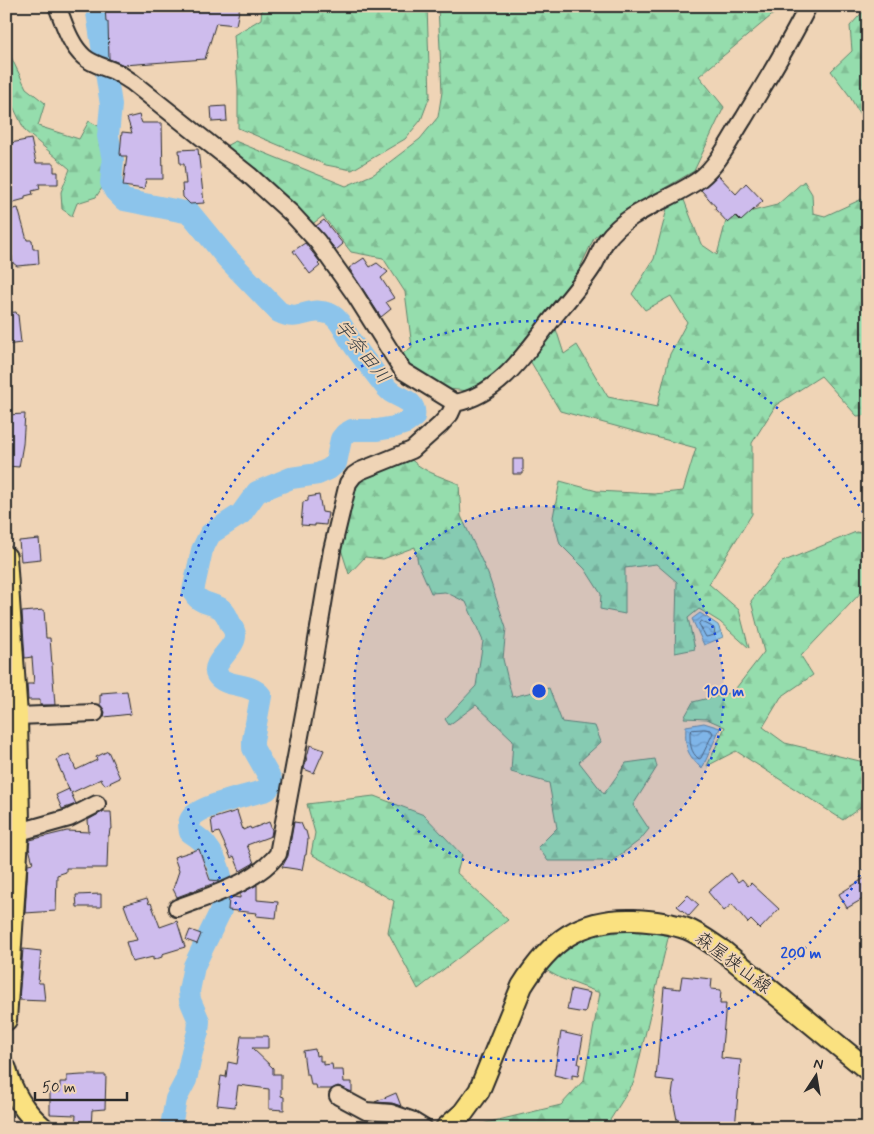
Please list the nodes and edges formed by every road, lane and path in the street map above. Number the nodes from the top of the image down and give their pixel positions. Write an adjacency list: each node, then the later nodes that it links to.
1 (57, 6): 3 (street)
2 (808, 6): 3 (street)
3 (456, 403): 10 (street)
4 (6, 558): 5 (main road)
5 (11, 693): 7 (main road)
6 (95, 713): 7 (street)
7 (17, 716): 9 (main road)
8 (97, 804): 9 (street)
9 (19, 832): 11 (main road)
10 (177, 908)
11 (6, 1020)
12 (6, 1069): 15 (main road)
13 (868, 1070): 17 (main road, 森屋狭山線)
14 (338, 1096): 16 (street)
15 (43, 1128)
16 (424, 1128)
17 (446, 1128)

